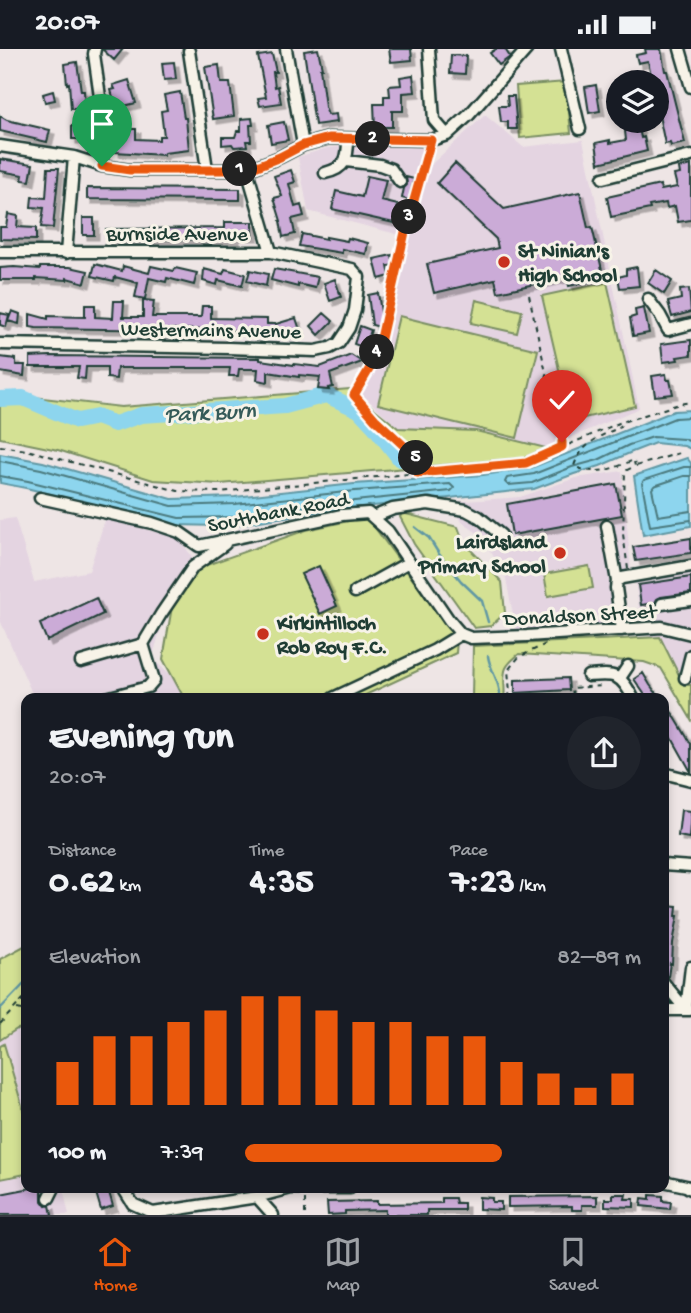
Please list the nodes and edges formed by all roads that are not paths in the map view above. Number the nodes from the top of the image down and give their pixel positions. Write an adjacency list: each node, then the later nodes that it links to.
1 (95, 49): 17 (street)
2 (286, 49): 12 (street)
3 (429, 49): 10 (street)
4 (527, 49): 10 (street)
5 (561, 49): 9 (street)
6 (680, 49): 8 (street)
7 (189, 51): 18 (street)
8 (691, 87)
9 (580, 129)
10 (447, 135): 11 (street)
11 (348, 139): 12 (street); 16 (street)
12 (303, 145): 19 (street)
13 (0, 146): 15 (street)
14 (691, 156): 21 (street)
15 (74, 157): 17 (street); 25 (street)
16 (346, 161): 20 (street); 22 (street)
17 (102, 166): 18 (street)
18 (207, 169): 19 (street)
19 (247, 170): 24 (street)
20 (325, 173)
21 (603, 178)
22 (400, 182)
23 (0, 252): 25 (street, Burnside Avenue)
24 (271, 252): 25 (street, Burnside Avenue); 26 (street, Burnside Avenue)
25 (66, 253)
26 (352, 269): 29 (street, Westermains Avenue)
27 (648, 299): 28 (street)
28 (691, 324)
29 (0, 344)
30 (40, 498): 34 (street, Southbank Road)
31 (373, 517): 33 (street); 34 (street, Southbank Road); 35 (street, Southbank Road)
32 (607, 526): 37 (street)
33 (501, 535)
34 (231, 539): 44 (street)
35 (409, 562): 38 (street); 43 (street, Southbank Road)
36 (691, 566): 37 (street)
37 (617, 581): 41 (street)
38 (355, 592)
39 (691, 600): 40 (street)
40 (662, 604)
41 (622, 631): 42 (street, Donaldson Street); 43 (street, Donaldson Street)
42 (691, 634)
43 (466, 636): 52 (street)
44 (143, 644): 46 (street); 51 (street)
45 (691, 655): 50 (street)
46 (81, 662)
47 (628, 666): 49 (street)
48 (587, 676): 49 (street)
49 (619, 678): 53 (street)
50 (685, 678)
51 (125, 693)
52 (344, 693)
53 (630, 693)
54 (669, 775): 55 (street)
55 (691, 781)
56 (669, 865): 57 (street)
57 (691, 866)
58 (691, 967): 61 (street)
59 (669, 988): 61 (street)
60 (669, 1010): 61 (street)
61 (689, 1010)
62 (669, 1182): 63 (street)
63 (691, 1189)
64 (52, 1193): 68 (street)
65 (126, 1193): 67 (street)
66 (272, 1193): 67 (street)
67 (257, 1197): 69 (street)
68 (49, 1199)
69 (273, 1215)

